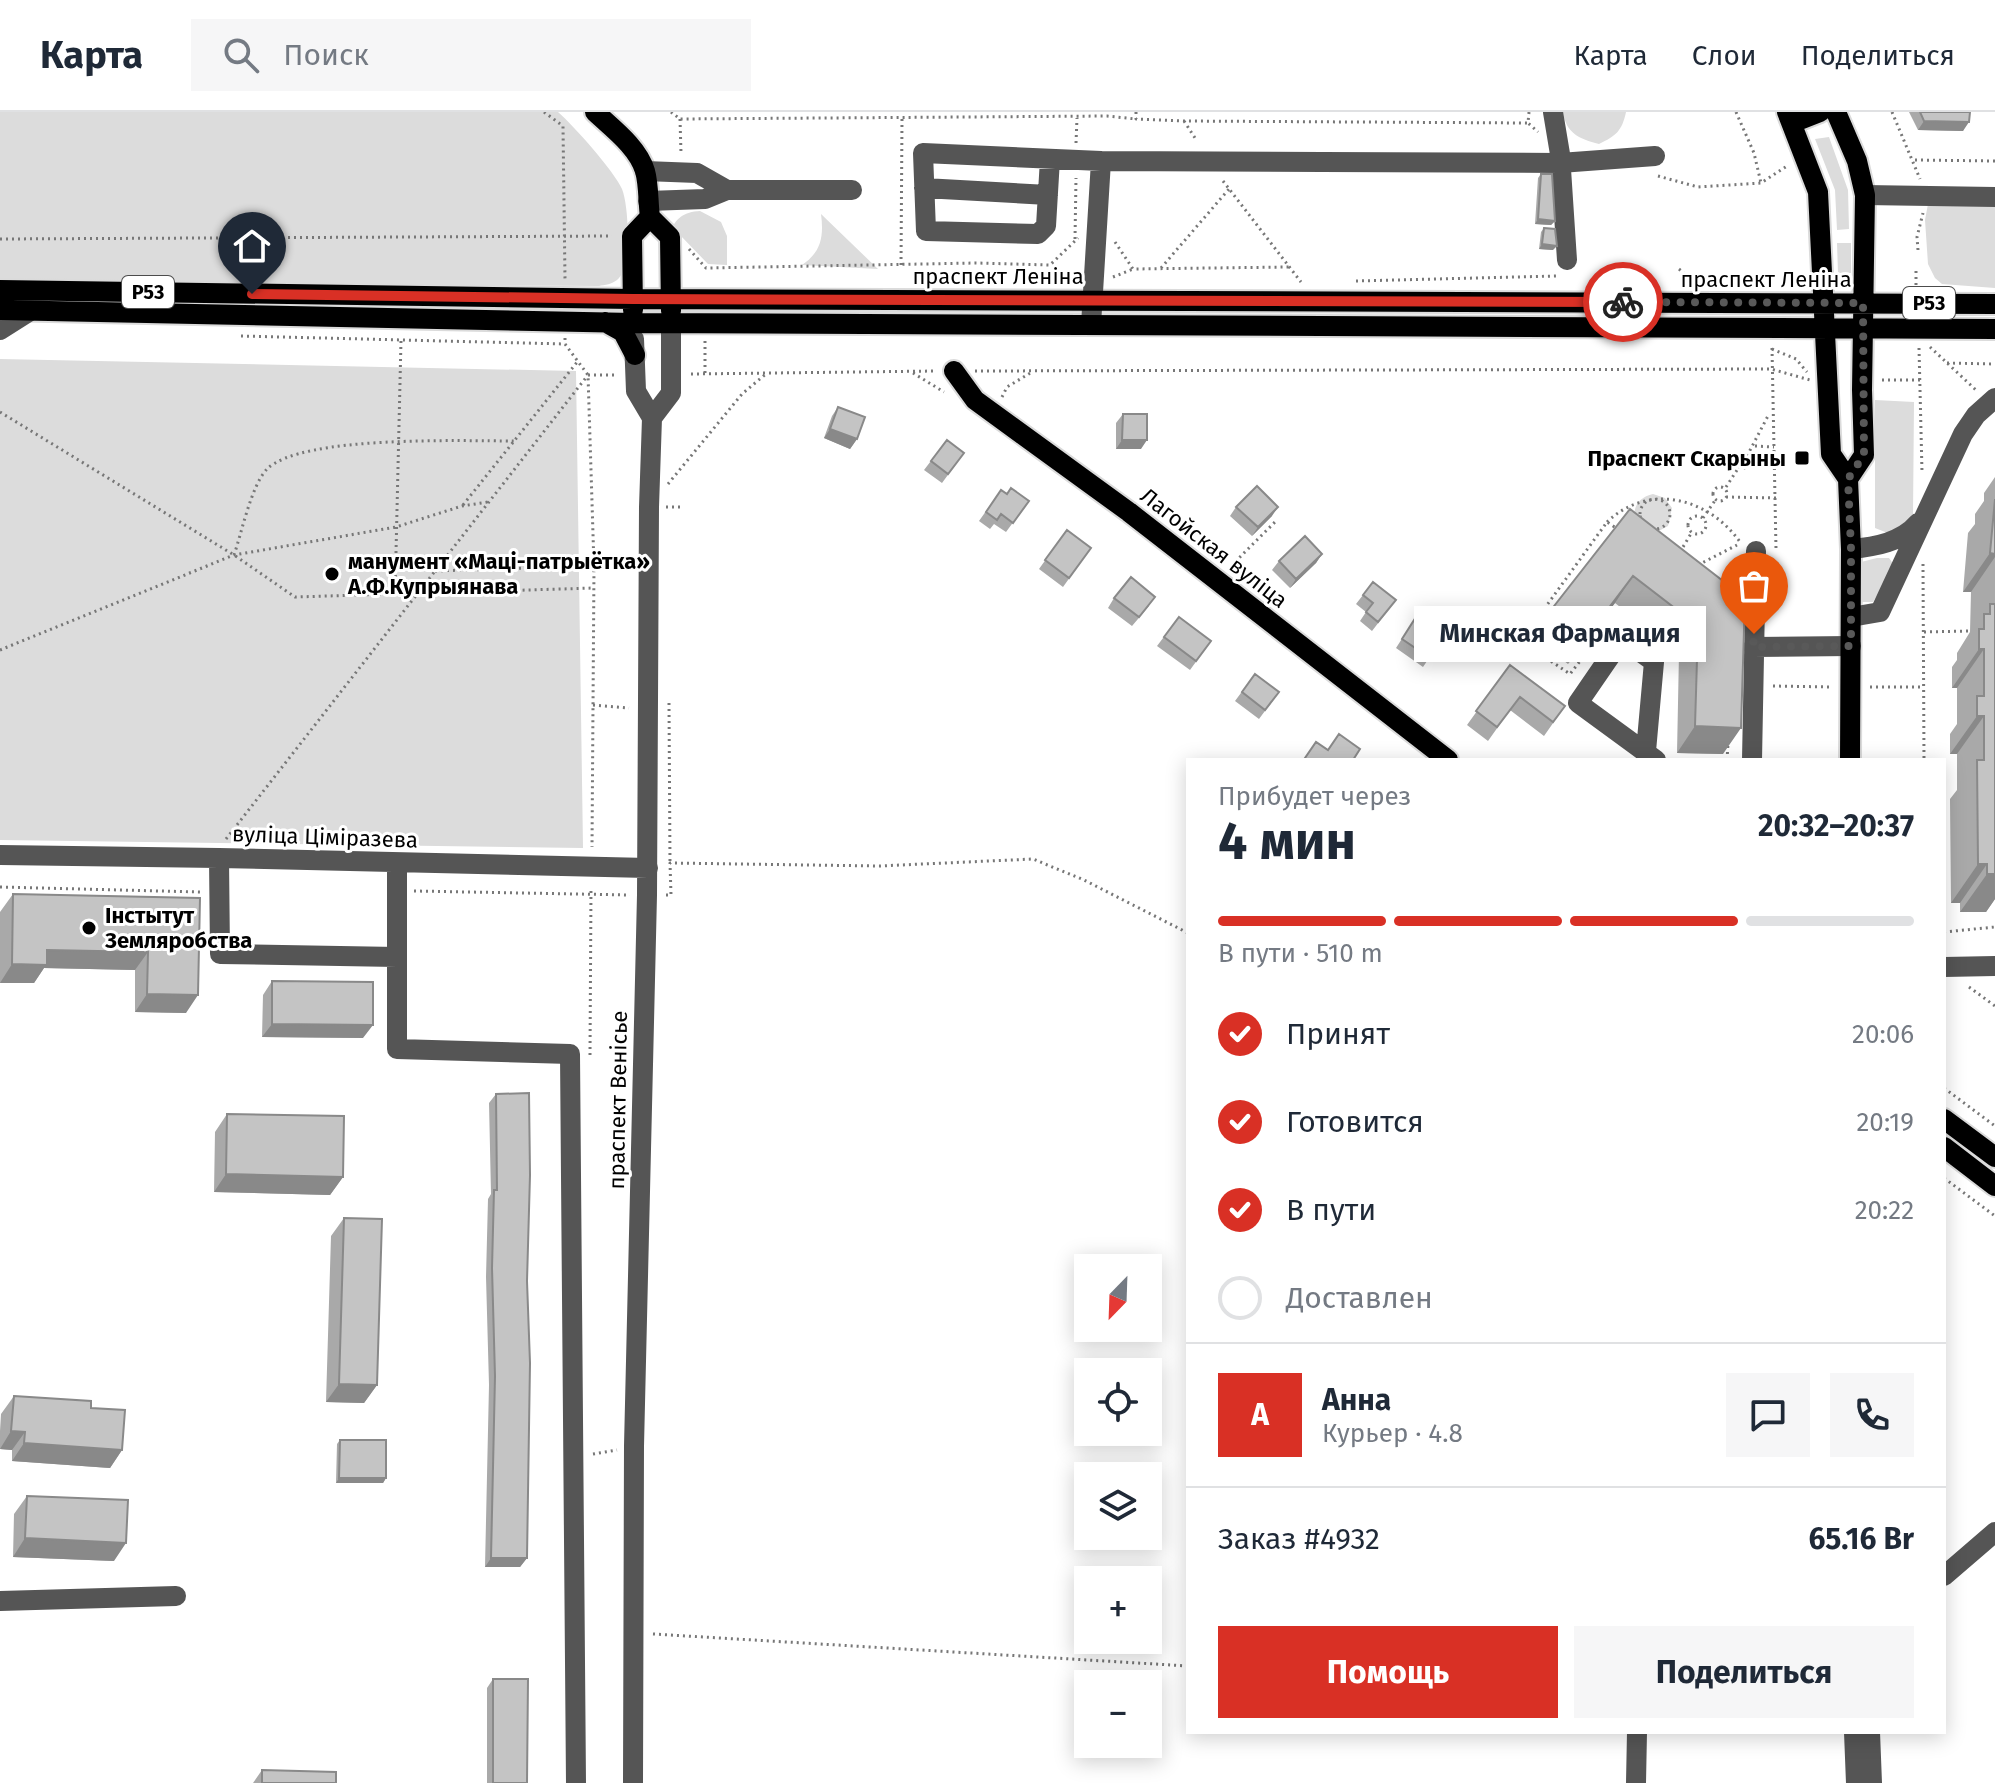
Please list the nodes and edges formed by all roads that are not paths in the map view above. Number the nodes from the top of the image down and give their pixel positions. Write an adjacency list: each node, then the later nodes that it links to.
1 (595, 112): 10 (main road)
2 (1553, 112): 9 (street)
3 (1820, 112): 5 (main road)
4 (1836, 112): 15 (main road)
5 (1789, 117): 23 (main road)
6 (1655, 156): 9 (street)
7 (1050, 159): 8 (street); 11 (street); 14 (street)
8 (1101, 161): 9 (street); 22 (street)
9 (1560, 163): 18 (street)
10 (645, 171): 12 (street); 17 (main road)
11 (924, 188): 14 (street); 14 (street)
12 (727, 190): 13 (street); 17 (street)
13 (852, 190)
14 (1048, 195)
15 (1865, 195): 16 (street); 24 (main road)
16 (1995, 197)
17 (649, 209): 20 (main road); 21 (main road)
18 (1569, 268)
19 (0, 290): 20 (main road, праспект Леніна / Р53)
20 (633, 299): 21 (main road, праспект Леніна / Р53); 29 (main road)
21 (671, 299): 22 (main road, праспект Леніна / Р53); 30 (main road)
22 (1093, 300): 23 (main road, праспект Леніна / Р53); 31 (street)
23 (1822, 303): 24 (main road, праспект Леніна / Р53); 32 (main road)
24 (1863, 303): 25 (main road, праспект Леніна / Р53); 33 (main road)
25 (1995, 304)
26 (0, 310): 27 (main road, Р53)
27 (30, 311): 28 (main road, Р53); 35 (street)
28 (605, 322): 29 (main road, Р53); 36 (main road)
29 (633, 323): 30 (main road, Р53); 36 (street, праспект Венісье)
30 (671, 323): 31 (main road, Р53); 39 (street, праспект Венісье)
31 (1091, 325): 32 (main road, Р53)
32 (1823, 328): 33 (main road, Р53); 40 (main road)
33 (1863, 329): 34 (main road, Р53); 40 (main road)
34 (1995, 329)
35 (0, 330)
36 (635, 365): 39 (street, праспект Венісье)
37 (954, 371): 48 (main road, Лагойская вуліца)
38 (1992, 400): 41 (street)
39 (652, 418): 54 (street, праспект Венісье)
40 (1848, 479): 43 (main road)
41 (1923, 517): 43 (street); 44 (street)
42 (1760, 547): 46 (street)
43 (1851, 549): 44 (main road)
44 (1851, 617): 45 (main road)
45 (1851, 646): 46 (street); 50 (main road)
46 (1753, 647): 49 (street)
47 (1651, 756): 47 (street)
48 (1445, 758)
49 (1752, 758)
50 (1850, 758)
51 (0, 855): 52 (street, вуліца Ціміразева)
52 (215, 858): 53 (street, вуліца Ціміразева); 55 (street)
53 (397, 863): 54 (street, вуліца Ціміразева); 55 (street)
54 (648, 868): 70 (street, праспект Венісье)
55 (397, 957): 69 (street)
56 (1995, 966): 57 (street)
57 (1951, 973)
58 (1946, 1120): 60 (main road)
59 (1946, 1149): 61 (main road)
60 (1995, 1157)
61 (1995, 1186)
62 (1995, 1532): 63 (street)
63 (1946, 1574)
64 (176, 1596): 65 (street)
65 (0, 1601)
66 (1637, 1734): 71 (street)
67 (1854, 1734): 72 (street)
68 (1870, 1734): 73 (street)
69 (576, 1783)
70 (633, 1783)
71 (1636, 1783)
72 (1856, 1783)
73 (1872, 1783)

